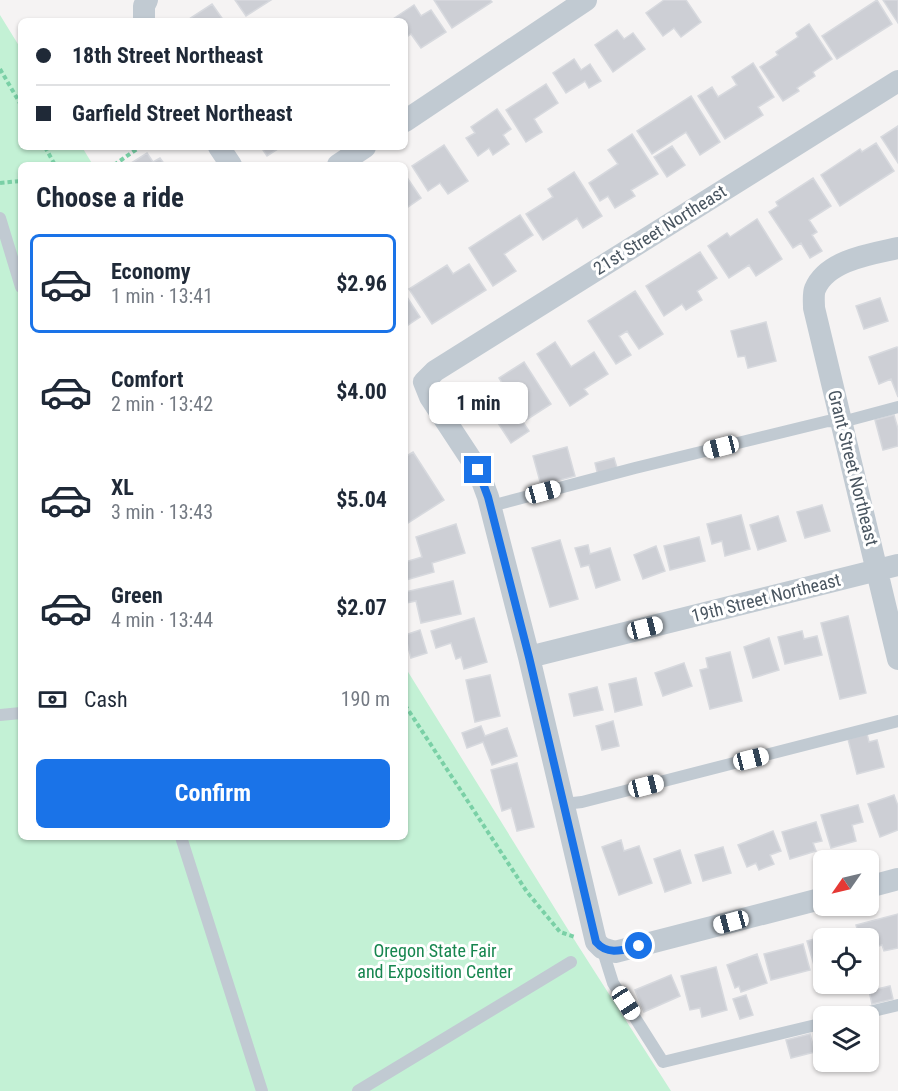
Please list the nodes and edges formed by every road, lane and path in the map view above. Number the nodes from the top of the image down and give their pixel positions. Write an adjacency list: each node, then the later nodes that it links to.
1 (147, 0): 3 (street)
2 (586, 0): 7 (street)
3 (144, 18)
4 (0, 69): 6 (path)
5 (898, 81): 19 (street, 21st Street Northeast)
6 (18, 100)
7 (408, 119)
8 (136, 150): 10 (path)
9 (361, 150): 11 (street)
10 (118, 162)
11 (343, 162)
12 (18, 181): 13 (path)
13 (0, 183)
14 (0, 218): 16 (lane)
15 (898, 248): 18 (street, Grant Street Northeast)
16 (18, 277)
17 (898, 407): 18 (lane)
18 (842, 422): 19 (lane); 20 (street, Grant Street Northeast)
19 (490, 506): 21 (street)
20 (888, 568): 21 (street, 19th Street Northeast); 22 (street, Grant Street Northeast)
21 (529, 657): 27 (street)
22 (898, 659)
23 (408, 710): 32 (path)
24 (18, 713): 25 (lane)
25 (0, 715)
26 (898, 721): 27 (lane)
27 (564, 804): 32 (street)
28 (182, 840): 37 (lane)
29 (898, 879): 30 (street)
30 (879, 884)
31 (813, 901): 32 (street)
32 (598, 942): 36 (lane)
33 (571, 962): 38 (lane)
34 (898, 1005): 35 (lane)
35 (879, 1010)
36 (813, 1026)
37 (262, 1091)
38 (358, 1091)

